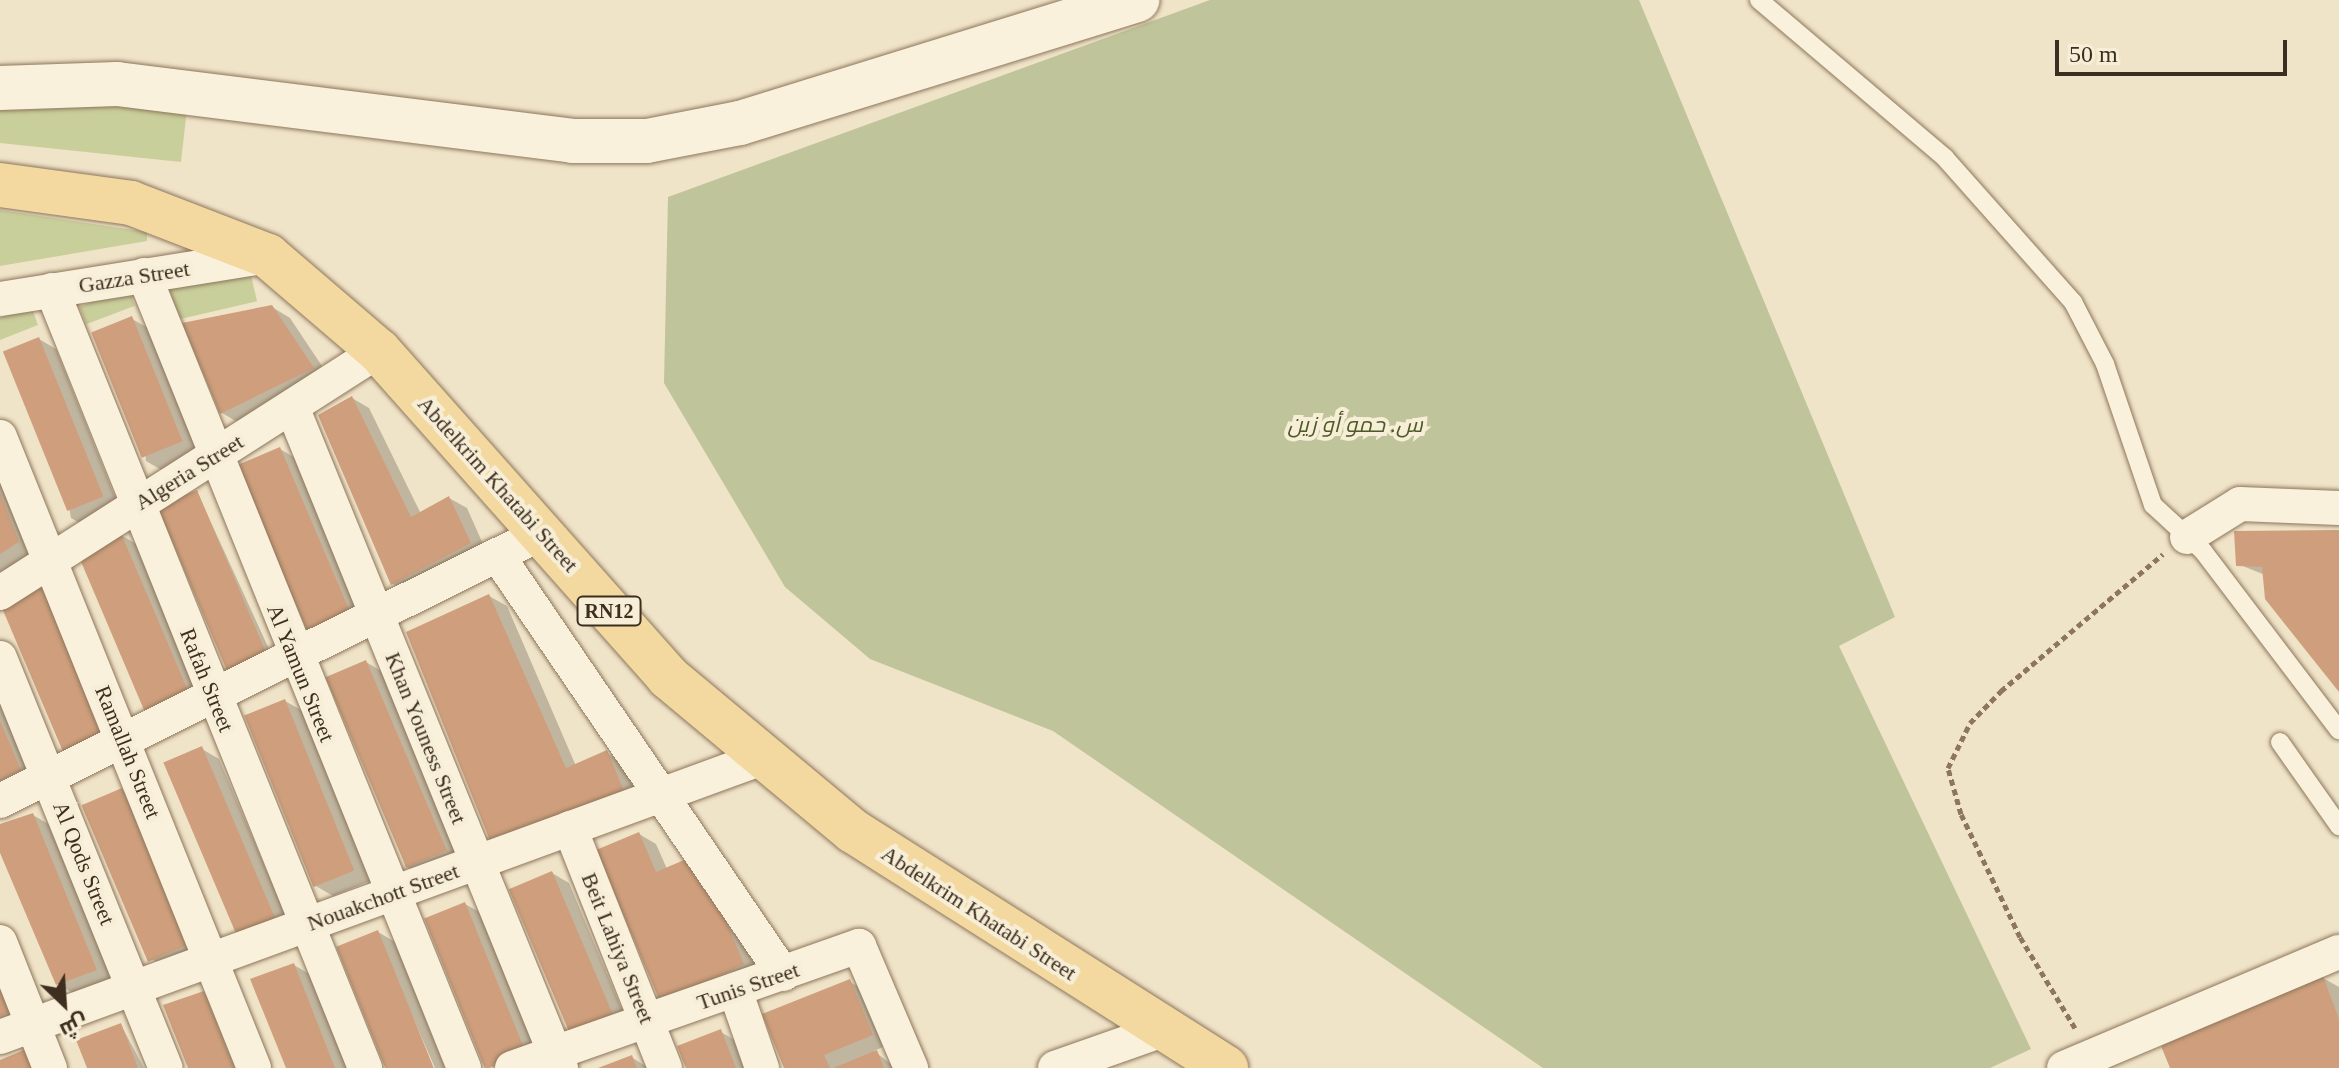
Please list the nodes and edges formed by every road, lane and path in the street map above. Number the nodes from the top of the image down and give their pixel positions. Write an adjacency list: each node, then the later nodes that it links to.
1 (1137, 0): 3 (main road)
2 (1759, 0): 16 (lane)
3 (0, 88)
4 (0, 185): 5 (main road, Abdelkrim Khatabi Street / RN12)
5 (268, 256): 6 (street, Gazza Street); 9 (main road, Abdelkrim Khatabi Street / RN12)
6 (144, 275): 7 (street, Gazza Street); 12 (street, Al Yamun Street)
7 (52, 290): 8 (street, Gazza Street); 13 (street, Rafah Street)
8 (0, 299)
9 (379, 351): 10 (street, Algeria Street); 15 (main road, Abdelkrim Khatabi Street / RN12)
10 (292, 407): 12 (street, Algeria Street); 20 (street, Khan Youness Street)
11 (0, 437): 18 (street, Ramallah Street)
12 (216, 455): 13 (street, Algeria Street); 21 (street, Al Yamun Street)
13 (138, 505): 18 (street, Algeria Street); 23 (street, Rafah Street)
14 (2339, 508): 16 (street)
15 (544, 532): 17 (street); 27 (main road, Abdelkrim Khatabi Street / RN12)
16 (2187, 537): 24 (lane); 47 (path)
17 (498, 556): 20 (street); 29 (street)
18 (47, 563): 19 (street, Algeria Street); 25 (street, Ramallah Street)
19 (0, 593)
20 (377, 615): 21 (street); 33 (street, Khan Youness Street)
21 (293, 657): 23 (street); 34 (street, Al Yamun Street)
22 (0, 658): 28 (street, Al Qods Street)
23 (213, 696): 25 (street); 35 (street, Rafah Street)
24 (2339, 730)
25 (126, 742): 28 (street); 38 (street, Ramallah Street)
26 (2280, 742): 31 (lane)
27 (765, 757): 29 (street, Nouakchott Street); 44 (main road, Abdelkrim Khatabi Street / RN12)
28 (49, 777): 30 (street); 40 (street, Al Qods Street)
29 (662, 794): 32 (street, Nouakchott Street); 39 (street)
30 (0, 801)
31 (2339, 826)
32 (570, 828): 33 (street, Nouakchott Street); 42 (street, Beit Lahiya Street)
33 (476, 863): 34 (street, Nouakchott Street); 46 (street, Khan Youness Street)
34 (392, 893): 35 (street, Nouakchott Street); 52 (street, Al Yamun Street)
35 (306, 925): 38 (street, Nouakchott Street); 51 (street, Rafah Street)
36 (0, 942): 43 (street)
37 (2339, 952): 47 (street)
38 (209, 961): 40 (street, Nouakchott Street); 50 (street, Ramallah Street)
39 (783, 974): 41 (street, Tunis Street); 56 (street, Tunis Street)
40 (134, 988): 43 (street, Nouakchott Street); 49 (street, Al Qods Street)
41 (735, 990): 42 (street, Tunis Street); 55 (street)
42 (647, 1021): 46 (street, Tunis Street); 54 (street, Beit Lahiya Street)
43 (32, 1025): 45 (street, Nouakchott Street); 48 (street)
44 (1160, 1031): 57 (street); 58 (main road, Abdelkrim Khatabi Street / RN12)
45 (0, 1037)
46 (558, 1060): 53 (street, Tunis Street)
47 (2085, 1064)
48 (50, 1068)
49 (166, 1068)
50 (254, 1068)
51 (365, 1068)
52 (464, 1068)
53 (512, 1068)
54 (665, 1068)
55 (762, 1068)
56 (911, 1068)
57 (1055, 1068)
58 (1226, 1068)

